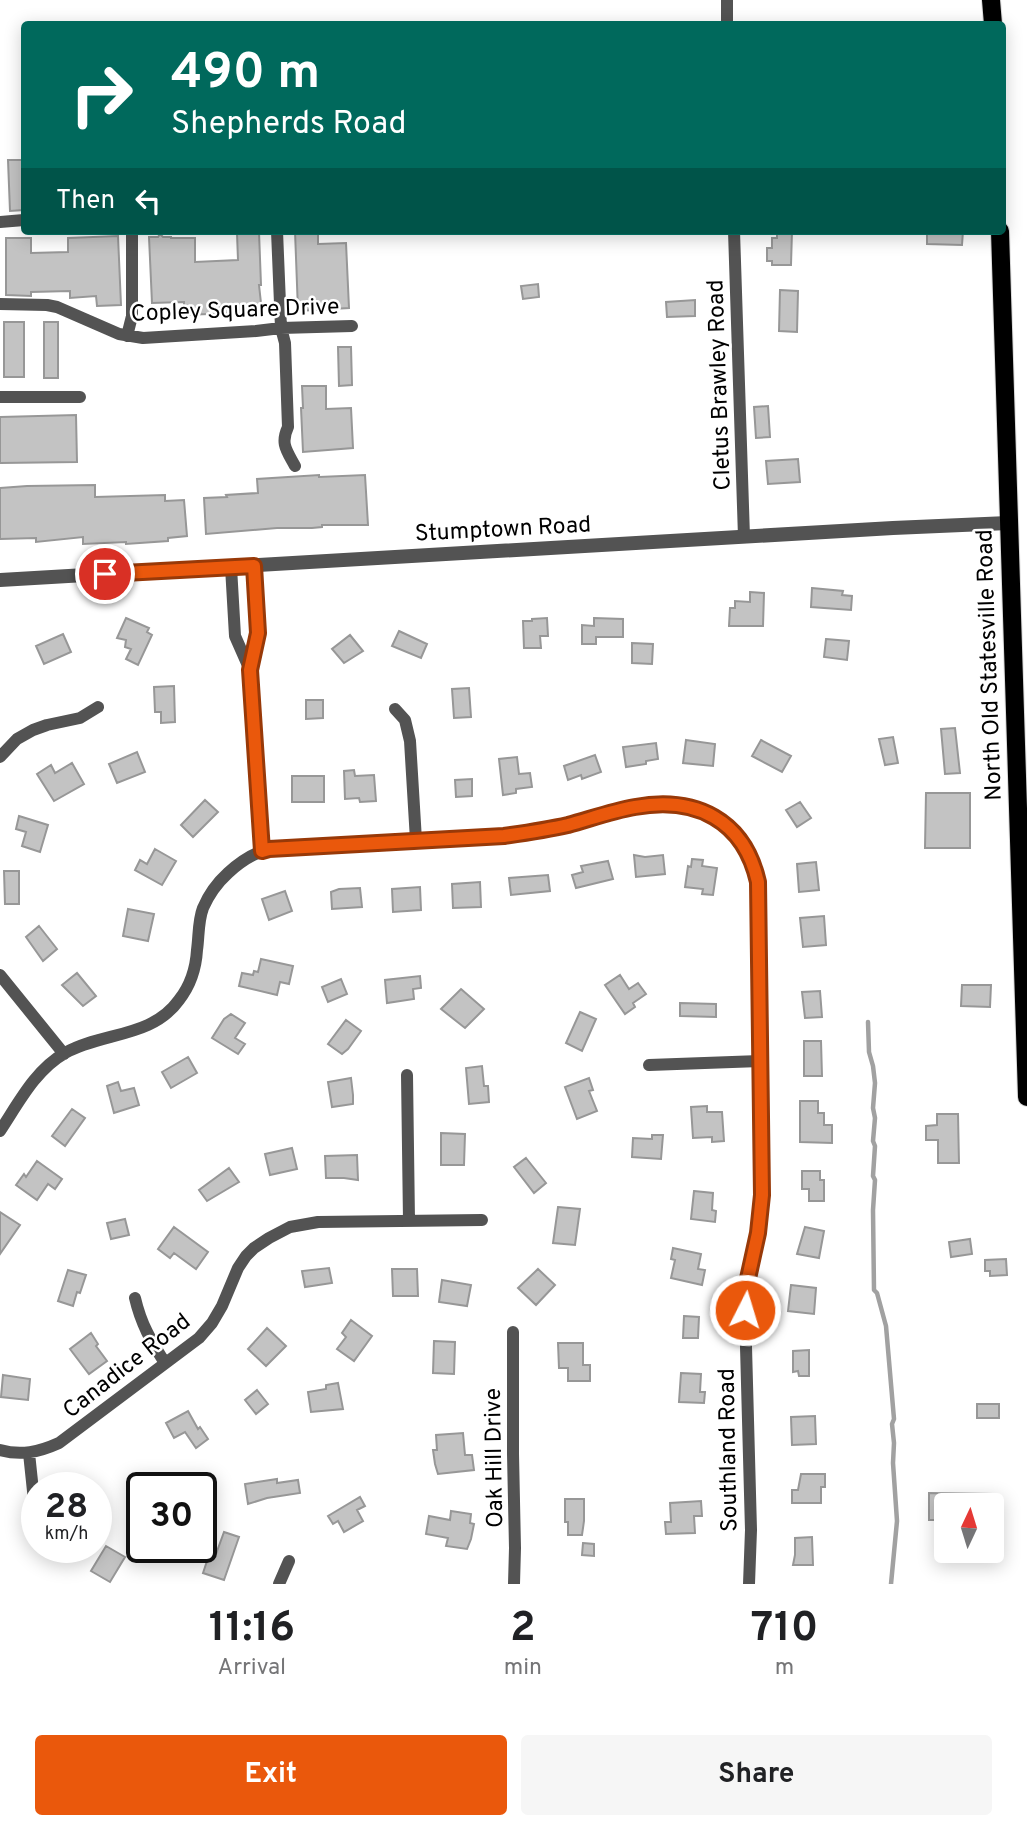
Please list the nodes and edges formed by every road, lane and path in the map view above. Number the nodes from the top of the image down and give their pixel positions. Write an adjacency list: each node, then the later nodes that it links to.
1 (727, 0): 3 (street)
2 (991, 0): 4 (main road)
3 (727, 21)
4 (993, 21)
5 (21, 220): 6 (street)
6 (0, 222)
7 (132, 235): 14 (street)
8 (277, 235): 13 (street)
9 (734, 235): 19 (street, Cletus Brawley Road)
10 (1000, 235): 18 (main road, North Old Statesville Road)
11 (0, 304): 14 (street, Copley Square Drive)
12 (352, 326): 13 (street, Copley Square Drive)
13 (281, 328): 14 (street, Copley Square Drive); 17 (street)
14 (127, 336)
15 (0, 397): 16 (street)
16 (80, 397)
17 (295, 466)
18 (1008, 523): 19 (street, Stumptown Road); 34 (main road, North Old Statesville Road)
19 (744, 537): 20 (street, Stumptown Road)
20 (254, 566): 21 (street, Stumptown Road); 23 (street)
21 (232, 568): 22 (street, Stumptown Road); 23 (street)
22 (0, 580)
23 (250, 670): 28 (street)
24 (98, 707): 26 (street)
25 (395, 709): 27 (street)
26 (0, 757)
27 (416, 841): 28 (street, Southland Road); 31 (street, Southland Road)
28 (262, 851): 30 (street, Southland Road)
29 (0, 975): 30 (street)
30 (64, 1054): 35 (street, Southland Road)
31 (761, 1061): 32 (street); 47 (street, Southland Road)
32 (649, 1065)
33 (408, 1075): 37 (street)
34 (1027, 1097)
35 (0, 1131)
36 (482, 1220): 37 (street, Canadice Road)
37 (409, 1221): 40 (street, Canadice Road)
38 (135, 1298): 40 (street)
39 (513, 1332): 46 (street, Oak Hill Drive)
40 (165, 1363): 42 (street, Canadice Road)
41 (0, 1450): 42 (street, Canadice Road)
42 (29, 1453): 43 (street)
43 (31, 1472)
44 (289, 1561): 45 (street)
45 (279, 1584)
46 (514, 1584)
47 (749, 1584)

